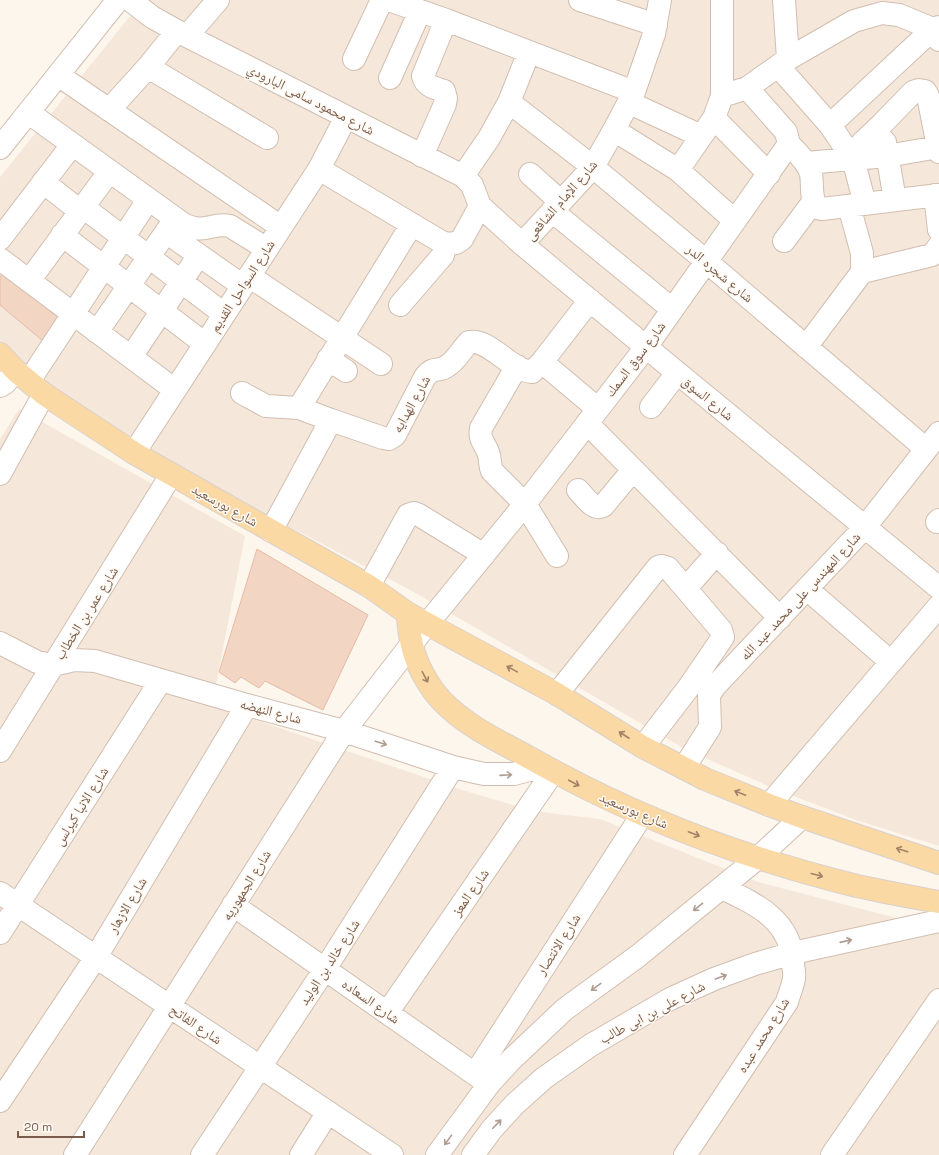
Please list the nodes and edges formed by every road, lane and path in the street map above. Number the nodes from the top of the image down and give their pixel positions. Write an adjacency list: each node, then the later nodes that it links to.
1 (118, 0): 20 (street)
2 (130, 0): 15 (street, شارع محمود سامى البارودي)
3 (218, 0): 15 (street)
4 (382, 0): 17 (street)
5 (388, 0): 11 (street)
6 (660, 0): 13 (street, شارع الإمام الشافعى)
7 (722, 0): 23 (street)
8 (784, 0): 18 (street)
9 (594, 2): 13 (street)
10 (898, 8): 14 (street); 18 (street)
11 (420, 11): 12 (street); 21 (street)
12 (446, 20): 16 (street); 40 (street)
13 (656, 25): 24 (street, شارع الإمام الشافعى)
14 (937, 32): 26 (street)
15 (182, 33): 19 (street); 29 (street, شارع محمود سامى البارودي)
16 (529, 52): 24 (street); 25 (street)
17 (354, 59)
18 (783, 63): 22 (street); 31 (street)
19 (148, 67): 27 (street); 35 (street)
20 (58, 75): 27 (street); 28 (street)
21 (390, 78)
22 (747, 88): 23 (street); 36 (street)
23 (722, 96): 30 (street)
24 (632, 97): 33 (street, شارع الإمام الشافعى); 34 (street)
25 (510, 102): 44 (street, شارع شجره الدر); 50 (street)
26 (851, 105): 31 (street); 32 (street)
27 (109, 110): 63 (street)
28 (28, 113): 37 (street); 38 (street)
29 (346, 117): 40 (street, شارع محمود سامى البارودي); 45 (street, شارع السواحل القديم)
30 (714, 118): 34 (street); 49 (street)
31 (830, 125): 42 (street)
32 (877, 129): 39 (street); 41 (street); 42 (street)
33 (614, 130): 44 (street, شارع الإمام الشافعى); 46 (street)
34 (701, 136): 46 (street)
35 (267, 138)
36 (789, 144): 43 (street); 49 (street, شارع سوق السمك)
37 (72, 145): 47 (street); 51 (street)
38 (0, 148)
39 (938, 149): 41 (street)
40 (422, 156): 50 (street, شارع محمود سامى البارودي)
41 (887, 156): 42 (street); 54 (street)
42 (853, 159): 43 (street); 56 (street)
43 (806, 163): 55 (street)
44 (593, 167): 58 (street, شارع الإمام الشافعى); 76 (street, شارع شجره الدر)
45 (319, 169): 61 (street); 63 (street, شارع السواحل القديم)
46 (678, 170): 60 (street)
47 (109, 172): 53 (street); 59 (street)
48 (530, 174): 58 (street)
49 (768, 174): 60 (street, شارع سوق السمك)
50 (463, 176): 57 (street, شارع محمود سامى البارودي)
51 (43, 182): 59 (street); 67 (street)
52 (937, 195): 54 (street); 64 (street)
53 (148, 200): 62 (street); 66 (street)
54 (895, 200): 56 (street)
55 (813, 202): 56 (street); 68 (street)
56 (857, 205): 78 (street)
57 (480, 206): 69 (street); 70 (street, شارع السوق)
58 (556, 206): 70 (street, شارع الإمام الشافعى); 85 (street)
59 (81, 209): 65 (street); 66 (street)
60 (735, 221): 76 (street, شارع سوق السمك)
61 (412, 224): 69 (street); 90 (street)
62 (171, 226): 72 (street); 73 (street); 74 (street)
63 (281, 227): 72 (street, شارع السواحل القديم)
64 (939, 230)
65 (62, 235): 77 (street); 79 (street)
66 (123, 238): 74 (street); 77 (street)
67 (0, 239)
68 (784, 241)
69 (445, 244): 84 (street)
70 (522, 244): 83 (street, شارع السوق)
71 (939, 246): 78 (street)
72 (266, 249): 80 (street, شارع السواحل القديم)
73 (199, 256): 80 (street); 81 (street)
74 (148, 257): 81 (street); 82 (street)
75 (0, 259): 79 (street)
76 (706, 261): 85 (street, شارع سوق السمك); 92 (street, شارع شجره الدر)
77 (104, 267): 82 (street); 87 (street)
78 (862, 272): 92 (street)
79 (29, 281): 87 (street)
80 (246, 281): 88 (street, شارع السواحل القديم); 90 (street)
81 (181, 282): 86 (street); 88 (street)
82 (129, 286): 86 (street); 89 (street)
83 (590, 300): 93 (street, شارع السوق); 97 (street, شارع الهدايه)
84 (400, 305)
85 (672, 309): 93 (street, شارع سوق السمك)
86 (162, 311): 91 (street); 95 (street)
87 (73, 314): 89 (street); 102 (street)
88 (224, 314): 91 (street, شارع السواحل القديم)
89 (97, 332): 95 (street)
90 (342, 338): 96 (street); 98 (street)
91 (205, 344): 104 (street, شارع السواحل القديم)
92 (806, 346): 110 (street, شارع شجره الدر)
93 (646, 347): 101 (street, شارع السوق); 108 (street, شارع سوق السمك)
94 (0, 354): 102 (main road, شارع بورسعيد)
95 (131, 357): 104 (street)
96 (328, 359): 100 (street); 107 (street)
97 (542, 362): 99 (street, شارع الهدايه); 108 (street)
98 (381, 364)
99 (517, 366): 109 (street, شارع الهدايه); 116 (street)
100 (346, 371)
101 (677, 373): 106 (street); 117 (street, شارع السوق)
102 (30, 382): 103 (street); 111 (main road, شارع بورسعيد); 113 (street)
103 (0, 386)
104 (175, 390): 111 (street, شارع السواحل القديم)
105 (242, 393): 107 (street)
106 (651, 407)
107 (299, 408): 109 (street)
108 (592, 416): 112 (street); 116 (street, شارع سوق السمك)
109 (331, 420): 118 (street)
110 (935, 441): 117 (street, شارع المهندس على محمد عبد الله)
111 (134, 452): 114 (main road, شارع بورسعيد)
112 (633, 470): 115 (street); 119 (street)
113 (0, 474)
114 (171, 475): 118 (main road, شارع بورسعيد); 133 (street, شارع عمر بن الخطاب)
115 (578, 490)
116 (525, 504): 120 (street, شارع سوق السمك); 121 (street)
117 (865, 527): 124 (street, شارع السوق); 125 (street, شارع المهندس على محمد عبد الله)
118 (271, 531): 122 (main road, شارع بورسعيد)
119 (717, 553): 123 (street); 128 (street)
120 (484, 555): 122 (street); 129 (street, شارع سوق السمك)
121 (557, 556)
122 (369, 586): 127 (main road, شارع بورسعيد)
123 (686, 588): 135 (street); 136 (street)
124 (939, 588)
125 (807, 589): 128 (street, شارع المهندس على محمد عبد الله); 132 (street)
126 (939, 606): 132 (street)
127 (407, 613): 129 (main road, شارع بورسعيد); 131 (main road, شارع بورسعيد)
128 (780, 618): 138 (street, شارع المهندس على محمد عبد الله)
129 (428, 623): 131 (street, شارع الجمهوريه); 136 (main road, شارع بورسعيد, one-way to 129)
130 (0, 643): 133 (street, شارع النهضه)
131 (412, 645): 139 (street, شارع الجمهوريه); 144 (main road, شارع بورسعيد, one-way to 144)
132 (892, 662): 145 (street)
133 (53, 665): 134 (street, شارع النهضه); 141 (street, شارع عمر بن الخطاب)
134 (161, 680): 137 (street, شارع النهضه); 153 (street, شارع الانبا كيرلس)
135 (689, 687): 138 (street); 140 (street)
136 (557, 694): 140 (main road, شارع بورسعيد, one-way to 136)
137 (248, 705): 139 (street, شارع النهضه); 158 (street, شارع الازهار)
138 (708, 706): 143 (street, شارع المهندس على محمد عبد الله)
139 (344, 731): 142 (street, شارع النهضه, one-way to 142); 154 (street, شارع الجمهوريه)
140 (643, 747): 143 (main road, شارع بورسعيد)
141 (0, 751)
142 (453, 767): 144 (street, شارع النهضه, one-way to 144); 159 (street, شارع خالد بن الوليد)
143 (684, 768): 145 (main road, شارع بورسعيد, one-way to 143)
144 (548, 769): 146 (main road, شارع بورسعيد, one-way to 146); 162 (street, شارع المعز)
145 (769, 805): 147 (main road, شارع بورسعيد)
146 (642, 815): 148 (main road, شارع بورسعيد, one-way to 148); 164 (street, شارع الانتصار)
147 (802, 817): 148 (street); 149 (main road, شارع بورسعيد, one-way to 147)
148 (759, 857): 150 (street); 152 (main road, شارع بورسعيد, one-way to 152)
149 (939, 863)
150 (722, 888): 157 (street, شارع محمد عبده); 164 (street, one-way to 164)
151 (0, 893): 153 (street, شارع الفاتح)
152 (939, 902)
153 (18, 905): 156 (street, شارع الانبا كيرلس); 158 (street, شارع الفاتح)
154 (233, 905): 159 (street, شارع السعاده); 161 (street, شارع الجمهوريه)
155 (939, 921): 157 (street, شارع على بن ابى طالب, one-way to 155)
156 (0, 933)
157 (793, 953): 172 (street, شارع على بن ابى طالب, one-way to 157); 173 (street, شارع محمد عبده)
158 (96, 957): 161 (street, شارع الفاتح); 165 (street, شارع الازهار)
159 (325, 969): 162 (street, شارع السعاده); 163 (street, شارع خالد بن الوليد)
160 (939, 1000): 174 (street)
161 (170, 1006): 163 (street, شارع الفاتح); 167 (street, شارع الجمهوريه)
162 (387, 1013): 164 (street, شارع السعاده)
163 (260, 1067): 166 (street, شارع الفاتح); 168 (street, شارع خالد بن الوليد)
164 (482, 1079): 171 (street, one-way to 171)
165 (0, 1102)
166 (328, 1112): 169 (street); 170 (street, شارع الفاتح)
167 (75, 1155)
168 (202, 1155)
169 (301, 1155)
170 (392, 1155)
171 (437, 1155)
172 (474, 1155)
173 (685, 1155)
174 (832, 1155)

